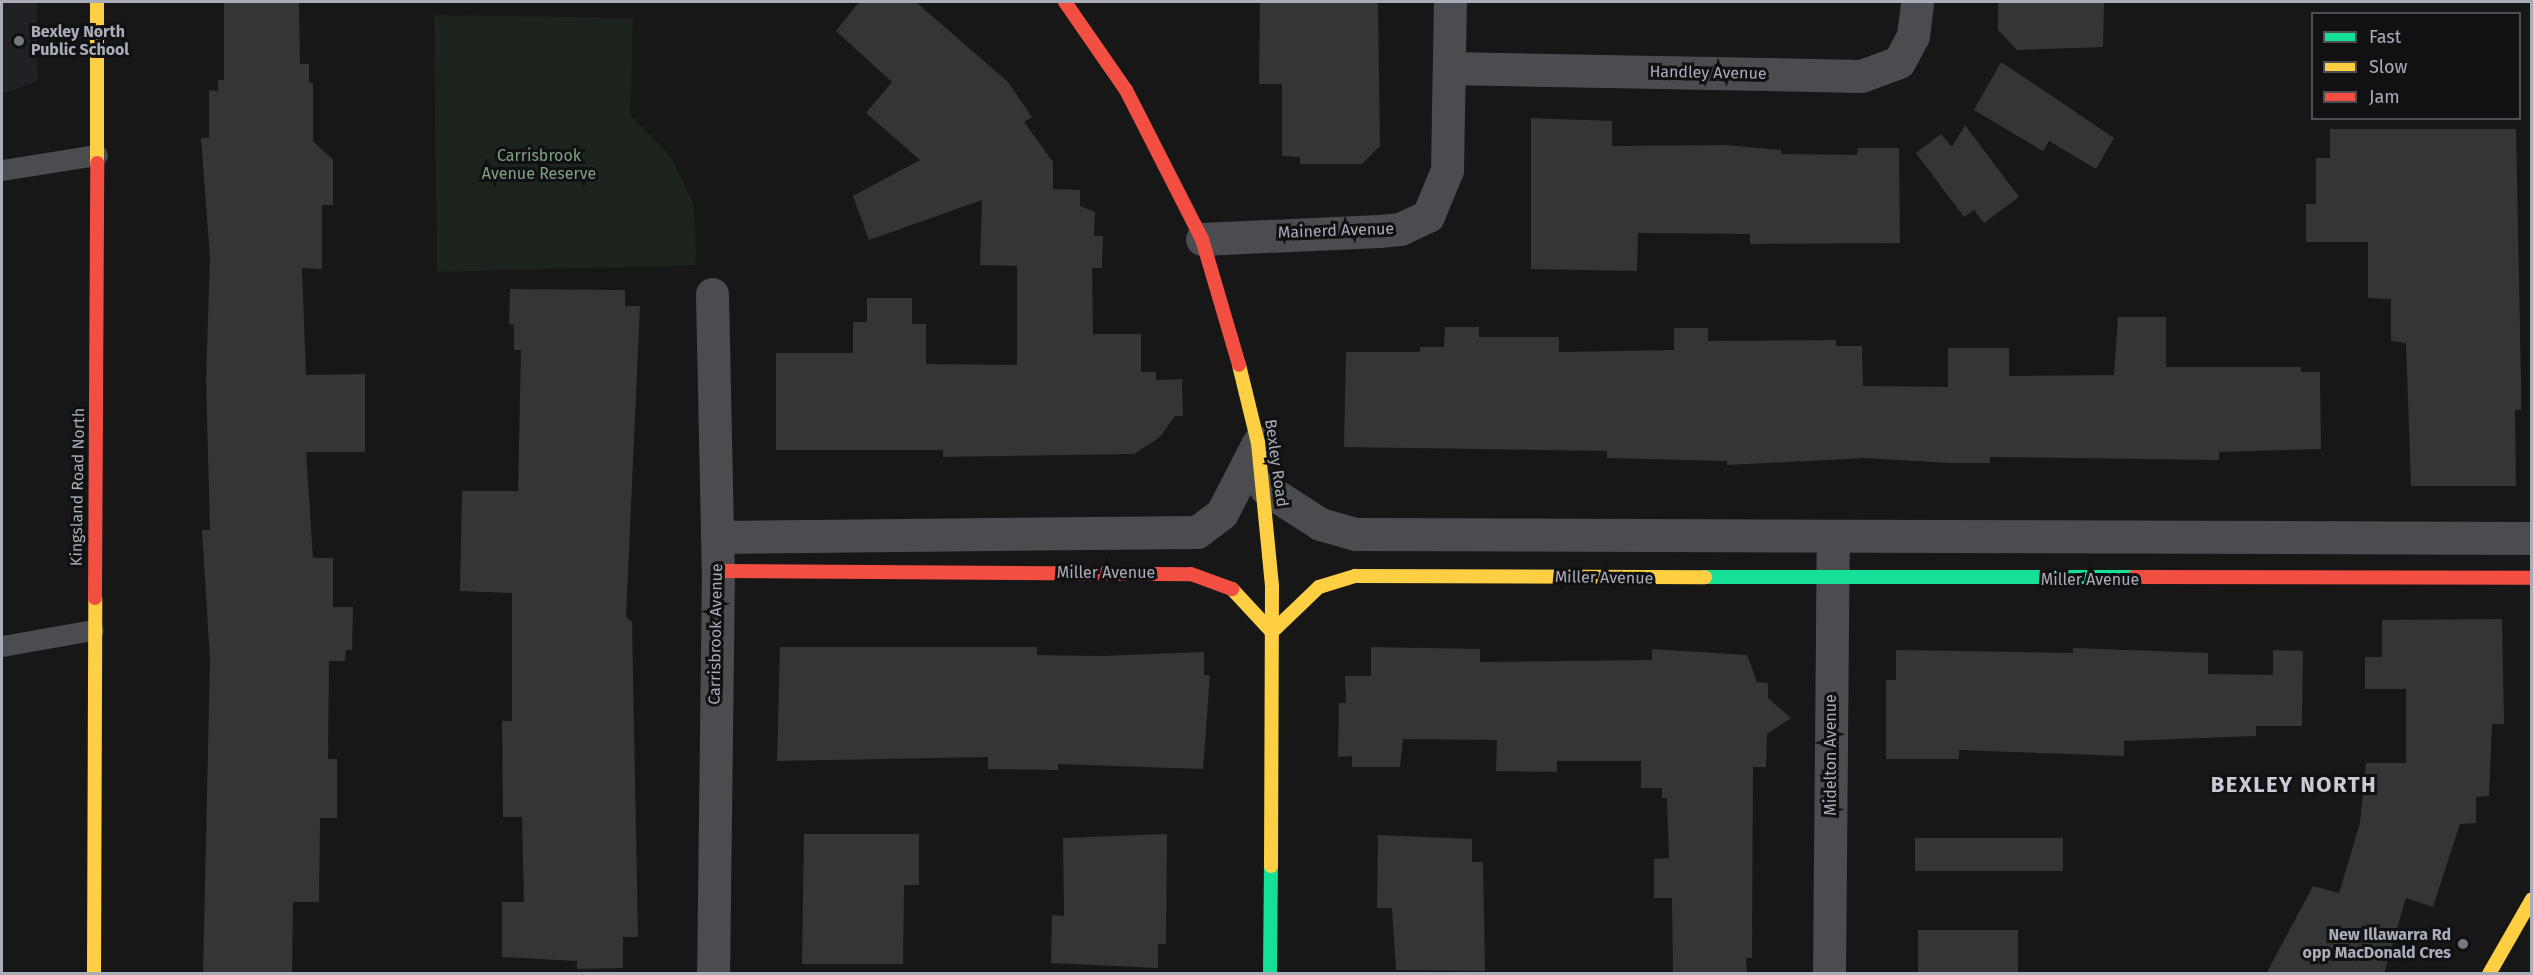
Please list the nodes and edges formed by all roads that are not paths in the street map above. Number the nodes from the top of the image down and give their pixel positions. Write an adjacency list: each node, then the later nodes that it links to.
1 (97, 2): 6 (street, Kingsland Road North)
2 (1065, 2): 8 (street, Bexley Road)
3 (1450, 2): 5 (street, Mainerd Avenue)
4 (1917, 2): 5 (street, Handley Avenue)
5 (1449, 68): 8 (street, Mainerd Avenue)
6 (97, 155): 7 (lane); 18 (street, Kingsland Road North)
7 (2, 170)
8 (1202, 239): 10 (street, Bexley Road)
9 (712, 294): 13 (street, Carrisbrook Avenue)
10 (1258, 443): 11 (street, Bexley Road); 13 (street)
11 (1266, 489): 12 (street); 19 (street, Bexley Road)
12 (1833, 536): 14 (street); 17 (street, Midelton Avenue)
13 (717, 537): 15 (street, Carrisbrook Avenue)
14 (2532, 538)
15 (718, 571): 19 (street, Miller Avenue); 23 (street, Carrisbrook Avenue)
16 (2532, 579): 17 (street, Miller Avenue)
17 (1832, 580): 19 (street, Miller Avenue); 25 (street, Midelton Avenue)
18 (93, 630): 20 (lane); 22 (street, Kingsland Road North)
19 (1272, 632): 24 (street, Bexley Road)
20 (2, 646)
21 (2532, 899): 26 (street)
22 (94, 974)
23 (713, 974)
24 (1270, 974)
25 (1829, 974)
26 (2489, 974)

